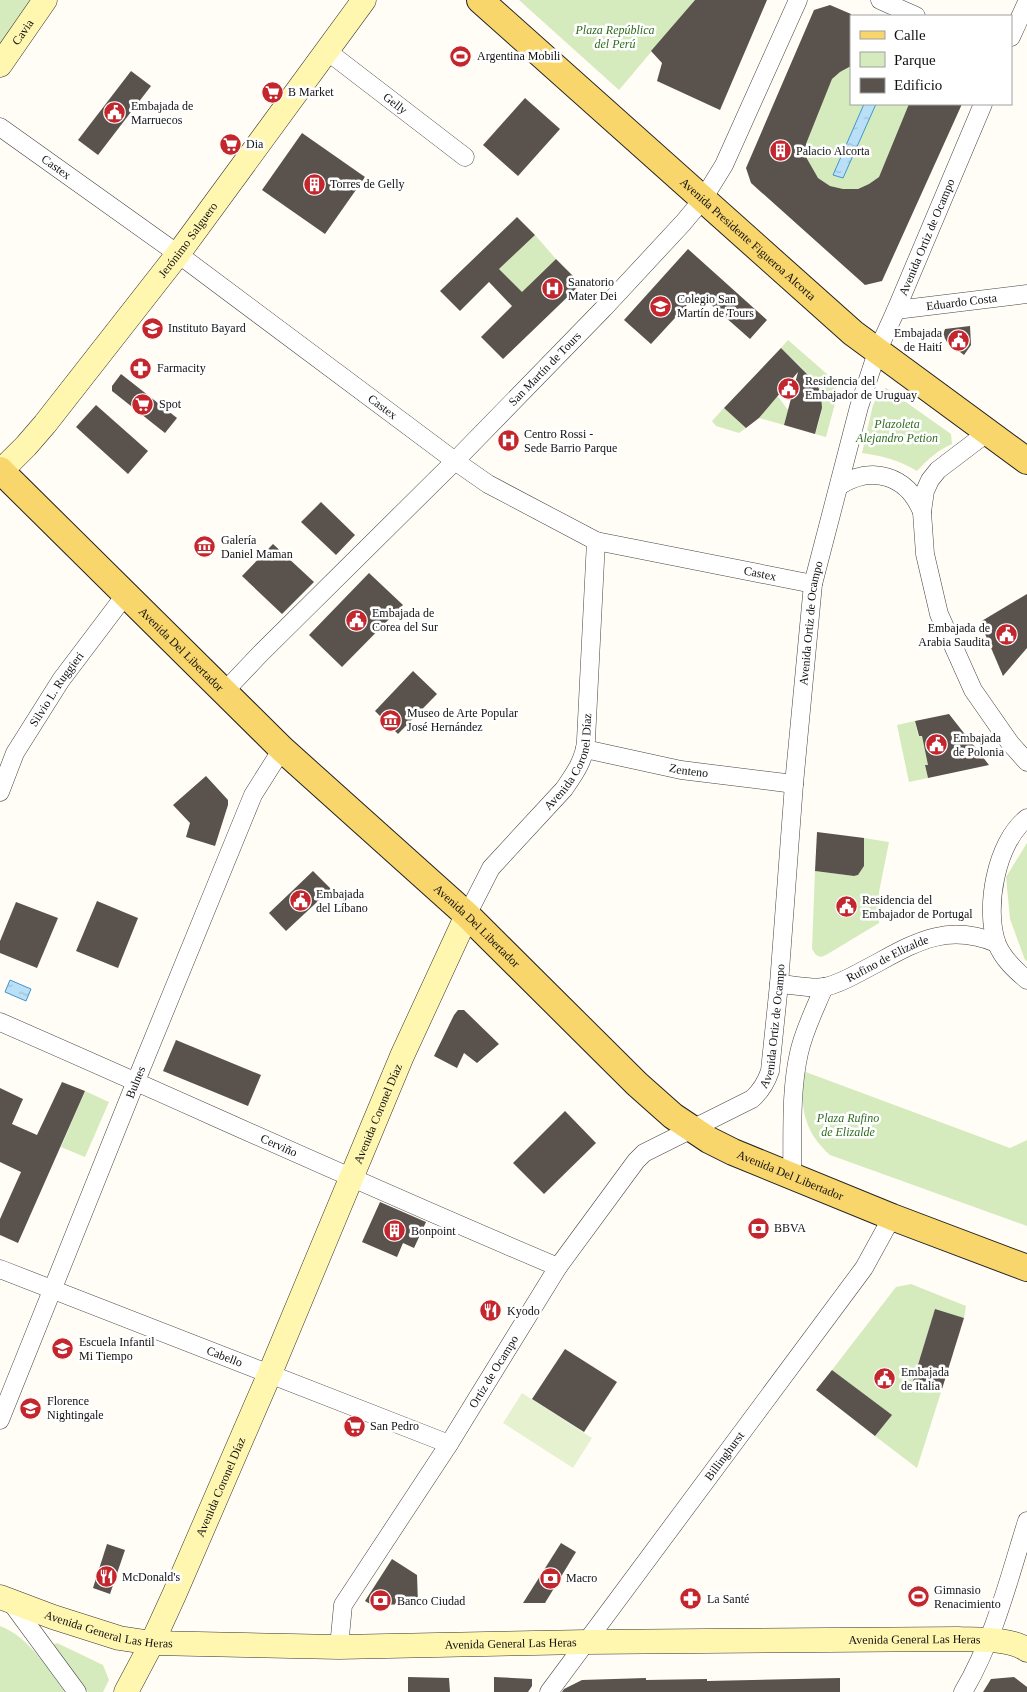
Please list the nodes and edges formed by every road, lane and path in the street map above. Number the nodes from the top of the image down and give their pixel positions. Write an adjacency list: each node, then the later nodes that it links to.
1 (44, 0): 12 (main road, Cavia)
2 (364, 0): 11 (main road, Jerónimo Salguero)
3 (480, 0): 16 (main road, Avenida Presidente Figueroa Alcorta)
4 (798, 0): 16 (street, San Martín de Tours)
5 (880, 0): 7 (street)
6 (1027, 2): 9 (street)
7 (914, 15)
8 (1027, 35): 10 (street)
9 (1012, 36)
10 (1012, 38)
11 (327, 51): 15 (street, Gelly); 17 (main road, Jerónimo Salguero)
12 (0, 65)
13 (983, 105): 19 (street, Avenida Ortiz de Ocampo)
14 (0, 126): 17 (street, Castex)
15 (464, 157)
16 (703, 199): 20 (main road, Avenida Presidente Figueroa Alcorta); 22 (street, San Martín de Tours)
17 (178, 254): 22 (street, Castex); 24 (main road, Jerónimo Salguero)
18 (1027, 294): 19 (street, Eduardo Costa)
19 (896, 310): 20 (street, Avenida Ortiz de Ocampo)
20 (877, 352): 21 (main road, Avenida Presidente Figueroa Alcorta); 25 (street, Avenida Ortiz de Ocampo)
21 (988, 432): 23 (main road, Avenida Presidente Figueroa Alcorta); 26 (street)
22 (455, 461): 27 (street, Castex); 30 (street, San Martín de Tours)
23 (1027, 461)
24 (1, 471): 29 (main road, Avenida Del Libertador)
25 (838, 486): 26 (street); 28 (street, Avenida Ortiz de Ocampo)
26 (922, 512): 33 (street)
27 (596, 541): 28 (street, Castex); 32 (street, Avenida Coronel Díaz)
28 (812, 584): 34 (street, Avenida Ortiz de Ocampo)
29 (126, 594): 30 (main road, Avenida Del Libertador); 35 (street, Silvio L. Ruggieri)
30 (225, 691): 31 (main road, Avenida Del Libertador)
31 (282, 749): 37 (main road, Avenida Del Libertador); 43 (street, Bulnes)
32 (586, 749): 34 (street, Zenteno); 37 (street, Avenida Coronel Díaz)
33 (1027, 762)
34 (794, 784): 40 (street, Avenida Ortiz de Ocampo)
35 (0, 792)
36 (1027, 818): 38 (street)
37 (467, 914): 44 (main road, Avenida Del Libertador); 45 (main road, Avenida Coronel Díaz)
38 (996, 943): 39 (street); 41 (street, Rufino de Elizalde)
39 (1027, 980)
40 (779, 984): 41 (street, Rufino de Elizalde); 44 (street, Avenida Ortiz de Ocampo)
41 (824, 987): 46 (street)
42 (0, 1022): 43 (street, Cerviño)
43 (136, 1081): 45 (street, Cerviño); 51 (street, Bulnes)
44 (692, 1129): 46 (main road, Avenida Del Libertador); 48 (street, Ortiz de Ocampo)
45 (352, 1177): 48 (street, Cerviño); 52 (main road, Avenida Coronel Díaz)
46 (792, 1177): 47 (main road, Avenida Del Libertador)
47 (892, 1216): 49 (main road, Avenida Del Libertador); 58 (street, Billinghurst)
48 (558, 1267): 54 (street, Ortiz de Ocampo)
49 (1027, 1268)
50 (0, 1269): 51 (street, Cabello)
51 (53, 1289): 52 (street, Cabello); 53 (street, Bulnes)
52 (270, 1373): 54 (street, Cabello); 59 (main road, Avenida Coronel Díaz)
53 (0, 1420)
54 (449, 1444): 60 (street, Ortiz de Ocampo)
55 (1027, 1521): 57 (street)
56 (5, 1599): 59 (main road, Avenida General Las Heras); 62 (street)
57 (988, 1640): 58 (main road, Avenida General Las Heras); 61 (main road, Avenida General Las Heras); 65 (street)
58 (586, 1642): 60 (main road, Avenida General Las Heras); 64 (street, Billinghurst)
59 (152, 1643): 60 (main road, Avenida General Las Heras); 63 (main road, Avenida Coronel Díaz)
60 (339, 1647)
61 (1027, 1650)
62 (77, 1692)
63 (126, 1692)
64 (549, 1692)
65 (963, 1692)

